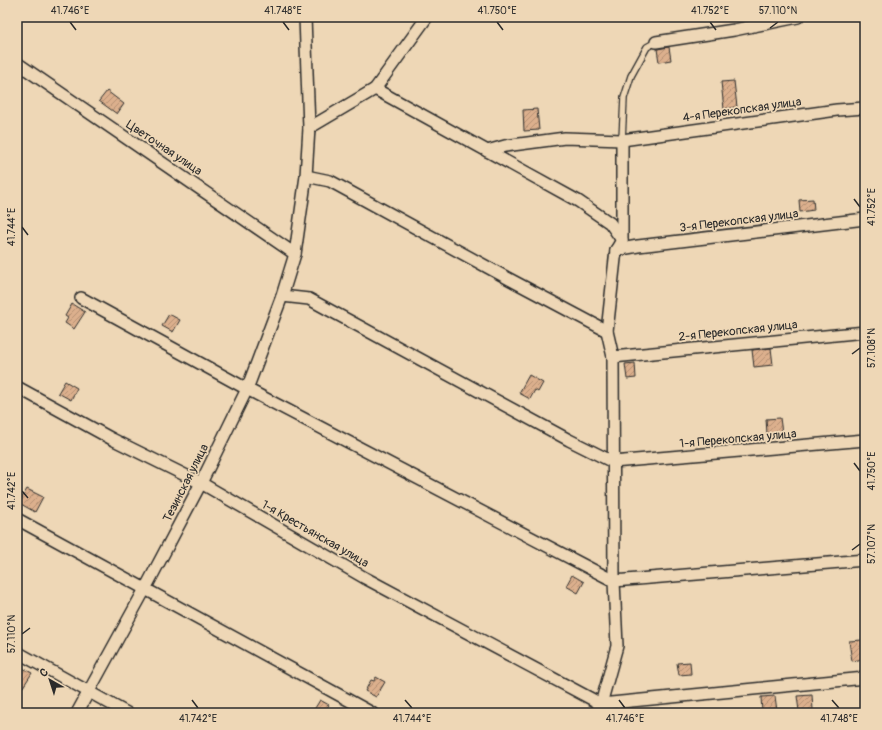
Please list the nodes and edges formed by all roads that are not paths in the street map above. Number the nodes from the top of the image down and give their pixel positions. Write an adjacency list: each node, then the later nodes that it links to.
1 (305, 17): 8 (street, Тезинская улица)
2 (427, 17): 6 (street)
3 (798, 17): 4 (street)
4 (656, 42): 9 (lane)
5 (17, 63): 15 (street, Цветочная улица)
6 (375, 89): 8 (street); 10 (street)
7 (865, 108): 9 (street, 4-я Перекопская улица)
8 (309, 128): 11 (street, Тезинская улица)
9 (622, 140): 10 (street, 4-я Перекопская улица); 13 (street)
10 (487, 151): 13 (street)
11 (306, 176): 15 (street, Тезинская улица); 18 (street)
12 (865, 219): 14 (street, 3-я Перекопская улица)
13 (622, 240): 14 (street)
14 (616, 250): 18 (street)
15 (295, 254): 16 (street, Тезинская улица)
16 (282, 296): 22 (street, Тезинская улица); 24 (street)
17 (81, 298): 22 (street)
18 (607, 331): 20 (street)
19 (865, 332): 20 (street, 2-я Перекопская улица)
20 (613, 357): 24 (street)
21 (17, 387): 25 (street, 1-я Крестьянская улица)
22 (247, 389): 25 (street, Тезинская улица); 28 (street)
23 (865, 440): 24 (street, 1-я Перекопская улица)
24 (613, 462): 28 (street)
25 (201, 483): 29 (street, Тезинская улица); 33 (street, 1-я Крестьянская улица)
26 (17, 519): 29 (street)
27 (865, 560): 28 (street)
28 (614, 581): 33 (street)
29 (145, 589): 32 (street, Тезинская улица); 36 (street)
30 (17, 652): 32 (street)
31 (865, 678): 33 (street)
32 (89, 692): 34 (street, Тезинская улица); 35 (street)
33 (598, 708)
34 (77, 713)
35 (127, 713)
36 (372, 713)

